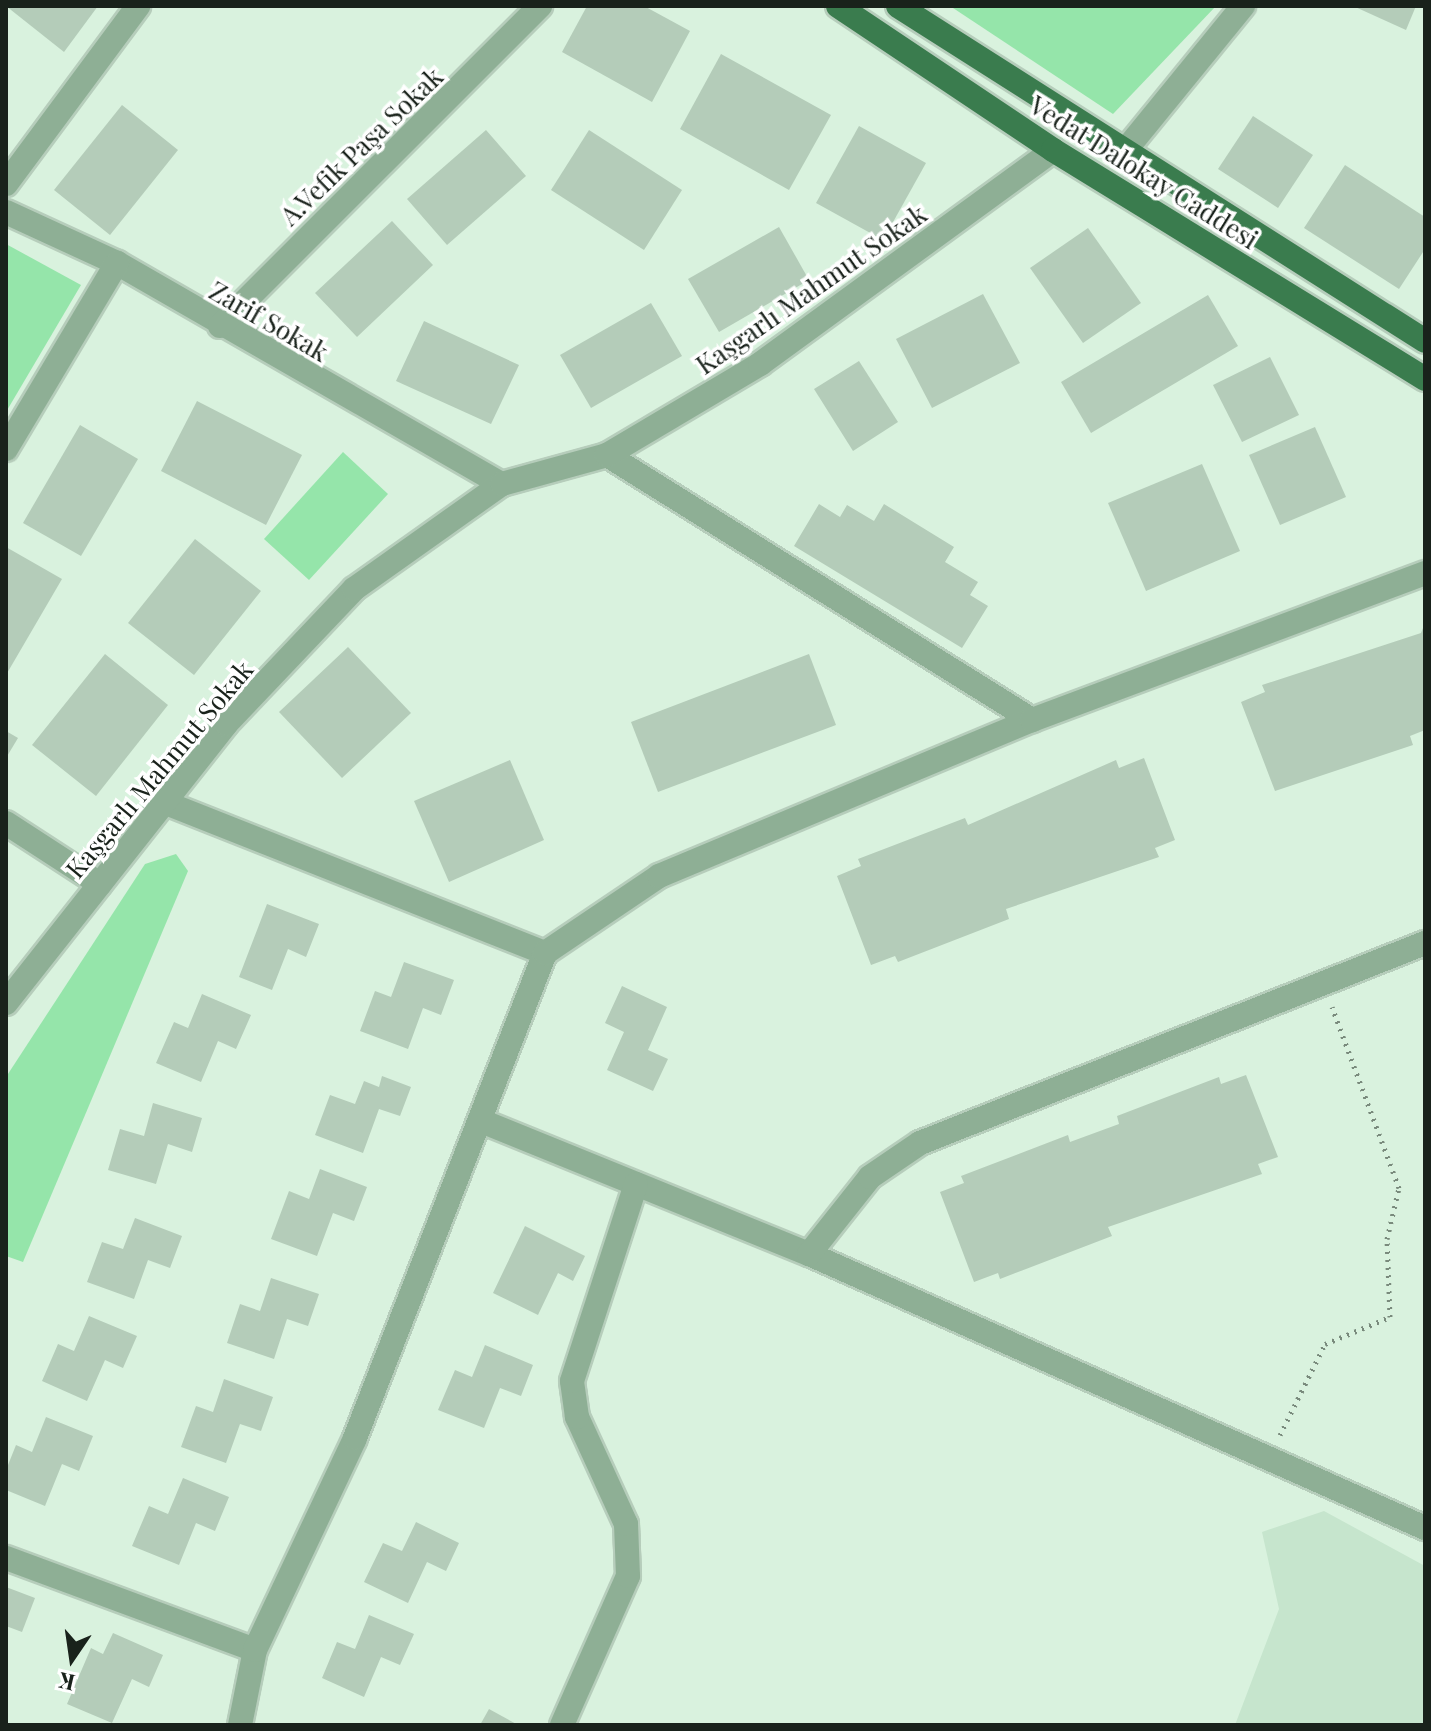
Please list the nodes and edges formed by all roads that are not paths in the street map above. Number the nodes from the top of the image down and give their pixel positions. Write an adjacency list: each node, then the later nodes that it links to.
1 (138, 6): 8 (street)
2 (540, 6): 11 (street, A.Vefik Paşa Sokak)
3 (838, 6): 7 (main road, Vedat Dalokay Caddesi)
4 (898, 6): 6 (main road, Vedat Dalokay Caddesi)
5 (1243, 6): 6 (street)
6 (1128, 147): 12 (main road, Vedat Dalokay Caddesi)
7 (1053, 150): 13 (main road, Vedat Dalokay Caddesi); 15 (street, Kaşgarlı Mahmut Sokak)
8 (6, 184)
9 (6, 212): 10 (street, Zarif Sokak)
10 (117, 263): 11 (street, Zarif Sokak); 14 (street)
11 (220, 326): 16 (street, Zarif Sokak)
12 (1425, 341)
13 (1425, 379)
14 (6, 449)
15 (607, 455): 16 (street, Kaşgarlı Mahmut Sokak); 18 (street)
16 (502, 484): 19 (street, Kaşgarlı Mahmut Sokak)
17 (1424, 573): 18 (street)
18 (1032, 720): 23 (street)
19 (166, 803): 21 (street, Kaşgarlı Mahmut Sokak); 23 (street)
20 (6, 823): 21 (street)
21 (100, 884): 24 (street, Kaşgarlı Mahmut Sokak)
22 (1425, 943): 27 (street)
23 (545, 953): 25 (street)
24 (6, 1003)
25 (481, 1121): 26 (street); 30 (street)
26 (636, 1184): 27 (street); 32 (street)
27 (809, 1254): 28 (street)
28 (1425, 1528)
29 (6, 1558): 30 (street)
30 (255, 1650): 31 (street)
31 (240, 1725)
32 (562, 1725)

